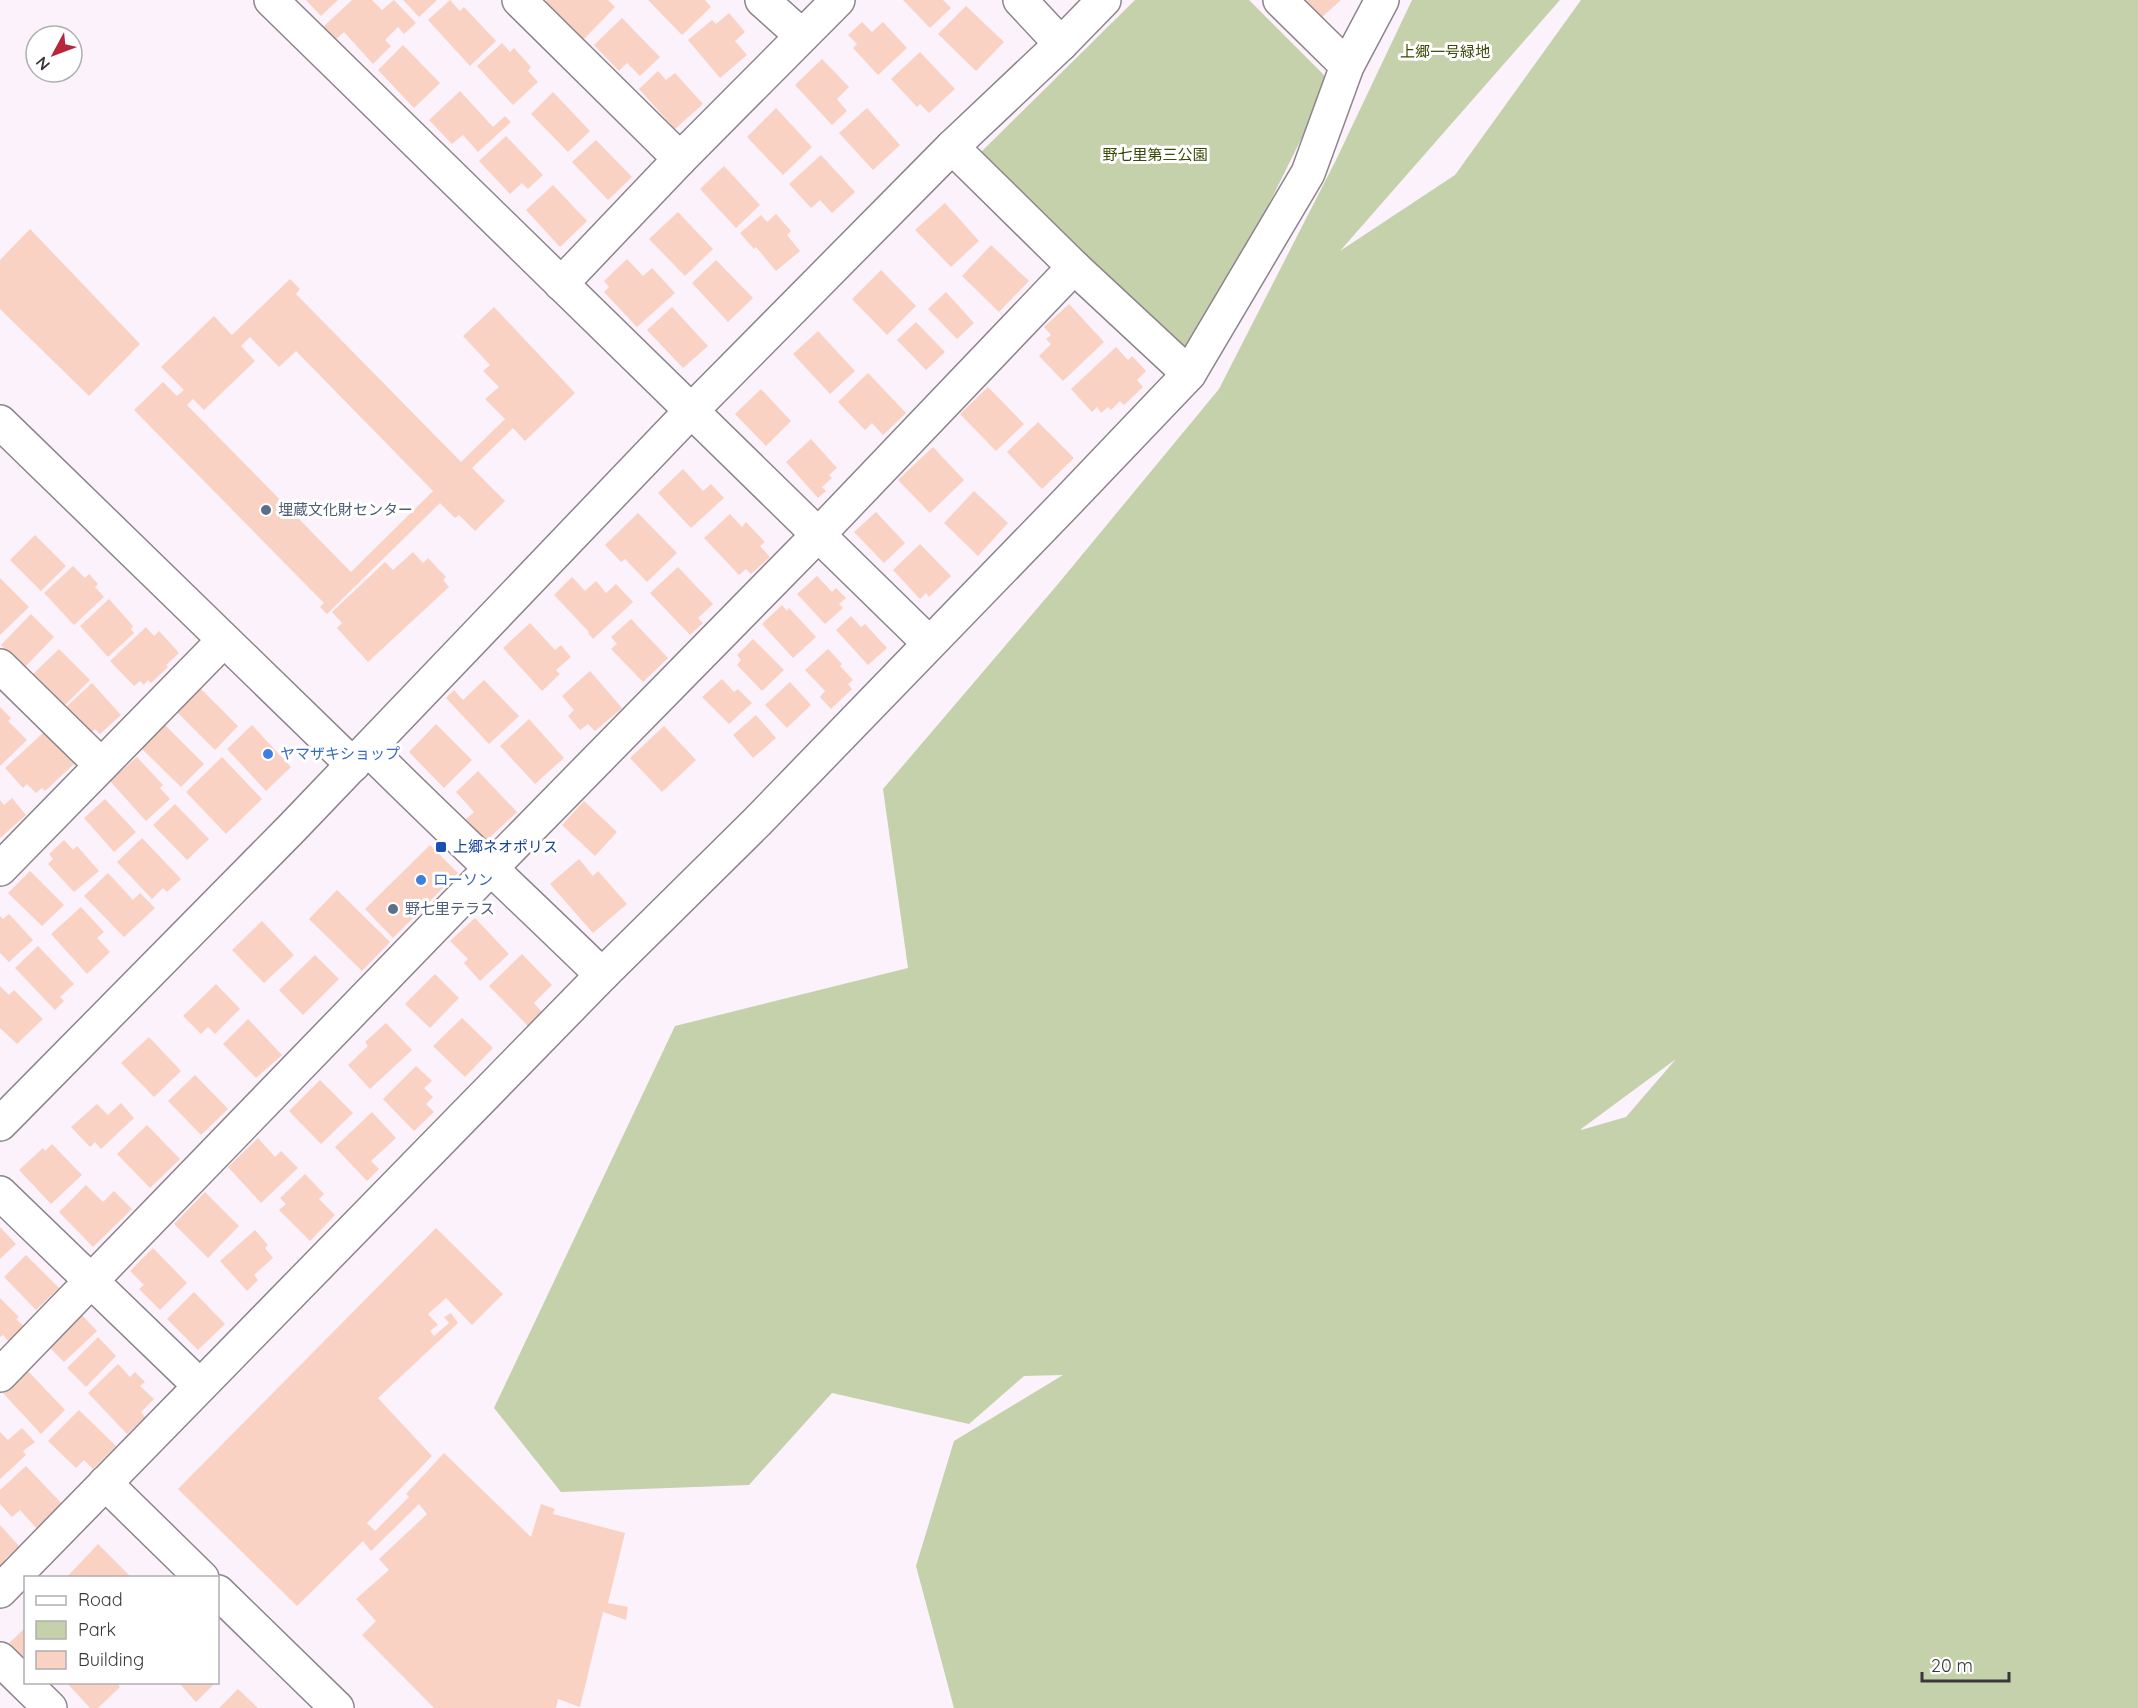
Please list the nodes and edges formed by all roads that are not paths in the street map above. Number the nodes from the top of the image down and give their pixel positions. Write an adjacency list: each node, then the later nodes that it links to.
1 (271, 0): 15 (street)
2 (519, 0): 13 (street)
3 (762, 0): 9 (street)
4 (838, 0): 9 (street)
5 (1020, 0): 10 (street)
6 (1104, 0): 10 (street)
7 (1280, 0): 11 (street)
8 (1382, 0): 11 (street)
9 (802, 36): 13 (street)
10 (1061, 44): 12 (street)
11 (1347, 66): 16 (street)
12 (952, 147): 14 (street); 17 (street)
13 (680, 159): 15 (street)
14 (1074, 267): 16 (street); 19 (street)
15 (561, 284): 17 (street)
16 (1189, 374): 21 (street)
17 (691, 411): 19 (street); 23 (street)
18 (0, 422): 20 (street)
19 (818, 535): 21 (street); 25 (street)
20 (224, 640): 23 (street); 24 (street)
21 (928, 643): 27 (street)
22 (0, 666): 24 (street)
23 (361, 757): 25 (street); 28 (street)
24 (102, 765): 26 (street)
25 (492, 867): 27 (street); 30 (street)
26 (0, 869)
27 (602, 975): 32 (street)
28 (0, 1124)
29 (0, 1193): 30 (street)
30 (91, 1281): 31 (street); 32 (street)
31 (0, 1375)
32 (200, 1386): 33 (street)
33 (105, 1483): 34 (street); 35 (street)
34 (200, 1576)
35 (0, 1591)
36 (219, 1593): 41 (street)
37 (0, 1659): 38 (street)
38 (24, 1683)
39 (26, 1684): 40 (street)
40 (50, 1708)
41 (337, 1708)

